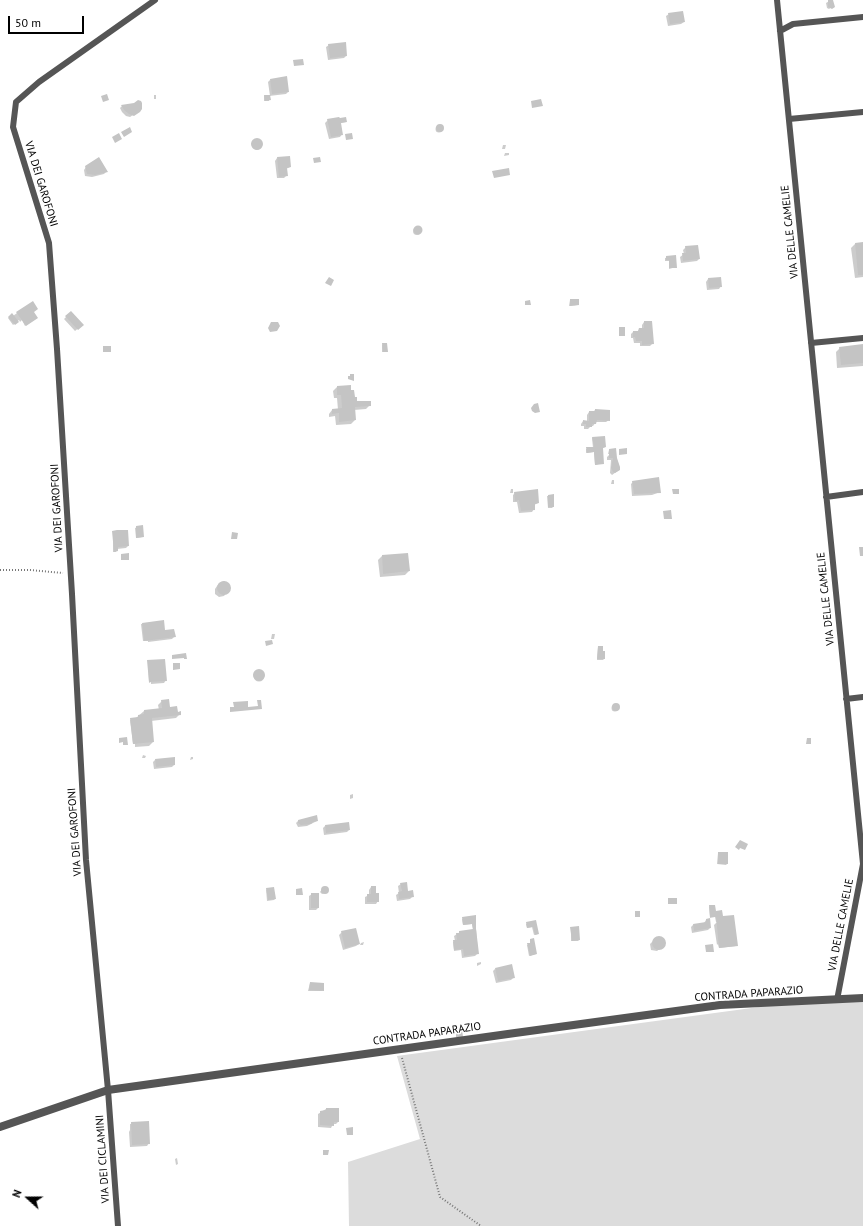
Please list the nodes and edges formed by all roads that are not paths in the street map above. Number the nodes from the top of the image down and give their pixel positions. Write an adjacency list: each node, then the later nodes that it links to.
1 (155, 0): 16 (lane, VIA DEI GAROFONI)
2 (777, 0): 4 (lane, VIA DELLE CAMELIE)
3 (863, 17): 4 (lane)
4 (780, 30): 6 (lane, VIA DELLE CAMELIE)
5 (863, 112): 6 (lane)
6 (789, 119): 8 (lane, VIA DELLE CAMELIE)
7 (863, 338): 8 (lane)
8 (811, 343): 10 (lane, VIA DELLE CAMELIE)
9 (863, 492): 10 (lane)
10 (826, 497): 12 (lane, VIA DELLE CAMELIE)
11 (863, 697): 12 (lane)
12 (846, 699): 13 (lane, VIA DELLE CAMELIE)
13 (860, 805): 15 (lane, VIA DELLE CAMELIE)
14 (863, 998): 15 (street, CONTRADA PAPARAZIO)
15 (837, 1000): 16 (street, CONTRADA PAPARAZIO)
16 (108, 1090): 17 (street, CONTRADA PAPARAZIO); 18 (lane, VIA DEI CICLAMINI)
17 (0, 1127)
18 (118, 1226)

